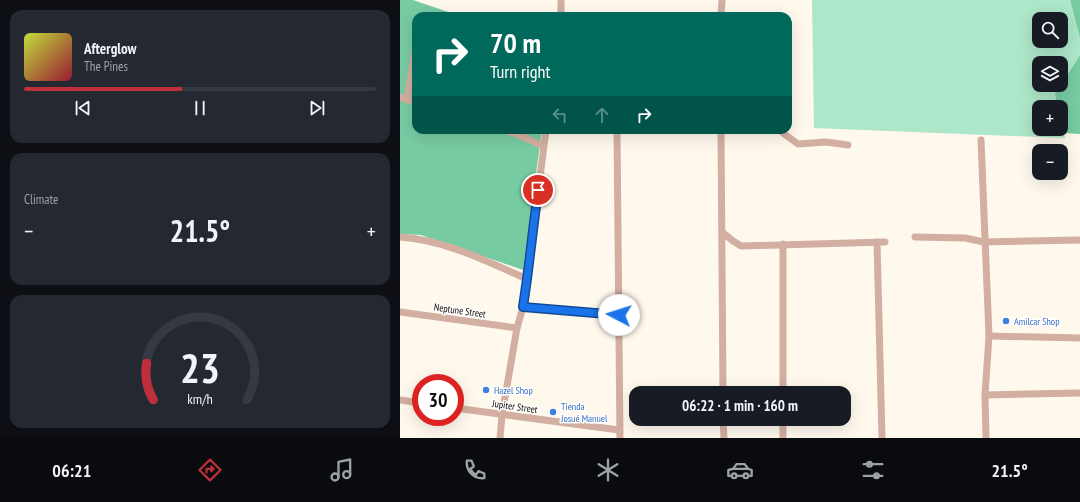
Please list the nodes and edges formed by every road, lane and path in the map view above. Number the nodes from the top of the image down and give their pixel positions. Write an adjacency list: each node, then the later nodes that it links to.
1 (561, 0): 3 (street)
2 (722, 0): 4 (street)
3 (561, 12)
4 (721, 12)
5 (412, 62): 6 (street)
6 (404, 99)
7 (517, 134): 14 (street)
8 (545, 134): 14 (street)
9 (617, 134): 26 (street)
10 (721, 134): 15 (street)
11 (784, 134): 13 (street)
12 (981, 140): 21 (street)
13 (848, 144)
14 (543, 146): 23 (street)
15 (722, 232): 22 (street); 30 (street)
16 (400, 237): 23 (street)
17 (915, 237): 21 (street)
18 (1080, 240): 21 (street)
19 (877, 242): 20 (street); 22 (street); 45 (street)
20 (885, 242)
21 (984, 242): 28 (street)
22 (783, 244): 31 (street)
23 (527, 279): 24 (street)
24 (523, 307): 26 (street); 27 (street)
25 (400, 312): 27 (street, Neptune Street)
26 (619, 315): 40 (street)
27 (517, 328): 37 (street)
28 (988, 336): 29 (street); 33 (street)
29 (1080, 338)
30 (723, 386)
31 (783, 386)
32 (1080, 393): 33 (street)
33 (985, 394): 46 (street)
34 (400, 400): 35 (street)
35 (412, 402)
36 (464, 409): 37 (street, Jupiter Street)
37 (502, 415): 40 (street, Jupiter Street); 41 (street)
38 (723, 426): 43 (street)
39 (783, 426): 44 (street)
40 (619, 430): 42 (street)
41 (500, 438)
42 (620, 438)
43 (724, 438)
44 (783, 438)
45 (882, 438)
46 (986, 438)

